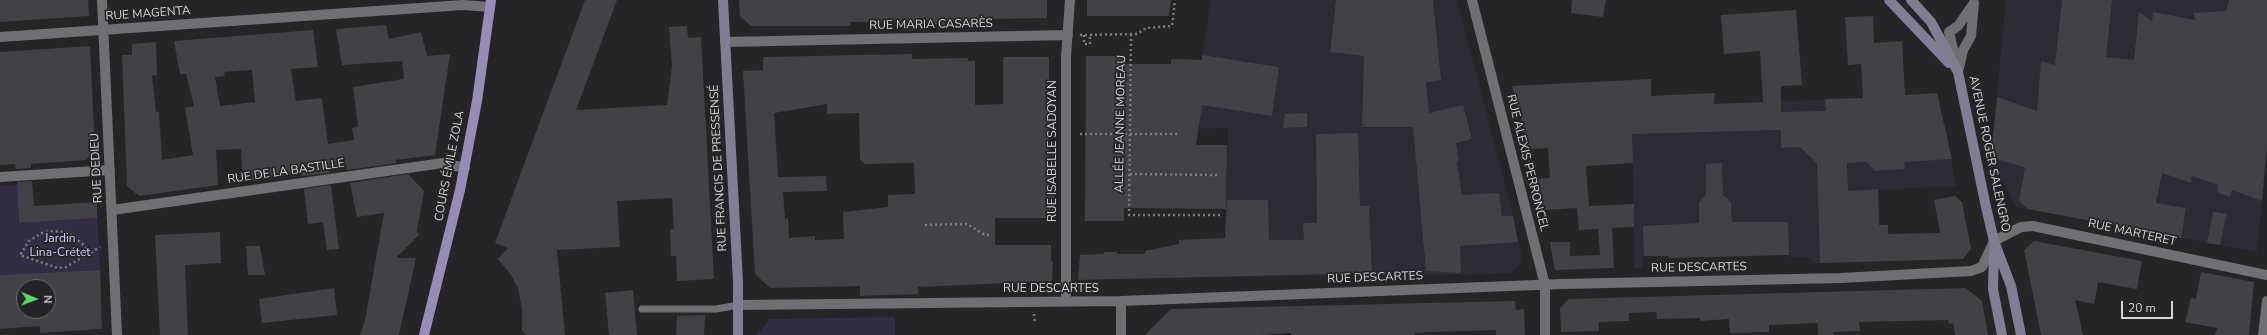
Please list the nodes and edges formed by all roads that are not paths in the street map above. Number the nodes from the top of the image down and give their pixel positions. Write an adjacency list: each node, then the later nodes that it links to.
1 (102, 0): 10 (street, RUE DEDIEU)
2 (723, 0): 14 (main road, RUE FRANCIS DE PRESSENSÉ)
3 (1070, 0): 12 (street, RUE ISABELLE SADOYAN)
4 (1472, 0): 22 (street, RUE ALEXIS PERRONCEL)
5 (1889, 0): 15 (main road, AVENUE ROGER SALENGRO)
6 (1911, 0): 9 (main road, AVENUE ROGER SALENGRO)
7 (1974, 2): 11 (street); 15 (street)
8 (490, 3): 10 (street, RUE MAGENTA); 16 (main road, COURS ÉMILE ZOLA)
9 (1931, 22): 11 (street); 15 (main road, AVENUE ROGER SALENGRO)
10 (103, 31): 13 (street, RUE MAGENTA); 17 (street, RUE DEDIEU)
11 (1949, 32): 15 (street)
12 (1068, 35): 14 (street, RUE MARIA CASARÈS); 25 (street, RUE ISABELLE SADOYAN)
13 (0, 37)
14 (724, 42): 26 (main road, RUE FRANCIS DE PRESSENSÉ)
15 (1958, 72): 20 (main road, AVENUE ROGER SALENGRO)
16 (465, 168): 19 (street, RUE DE LA BASTILLE); 29 (main road, COURS ÉMILE ZOLA)
17 (110, 170): 18 (street); 19 (street, RUE DEDIEU)
18 (0, 177)
19 (112, 210): 28 (street, RUE DEDIEU)
20 (1994, 242): 21 (street, RUE MARTERET); 22 (street, RUE DESCARTES); 33 (main road, AVENUE ROGER SALENGRO); 34 (main road, AVENUE ROGER SALENGRO)
21 (2267, 275)
22 (1545, 285): 23 (street, RUE DESCARTES); 32 (street, RUE ALEXIS PERRONCEL)
23 (1121, 301): 25 (street, RUE DESCARTES); 31 (street)
24 (2267, 301): 35 (street)
25 (1066, 302): 26 (street, RUE DESCARTES)
26 (739, 305): 27 (lane); 30 (main road, RUE FRANCIS DE PRESSENSÉ)
27 (642, 309)
28 (117, 335)
29 (424, 335)
30 (738, 335)
31 (1121, 335)
32 (1545, 335)
33 (2002, 335)
34 (2021, 335)
35 (2263, 335)

